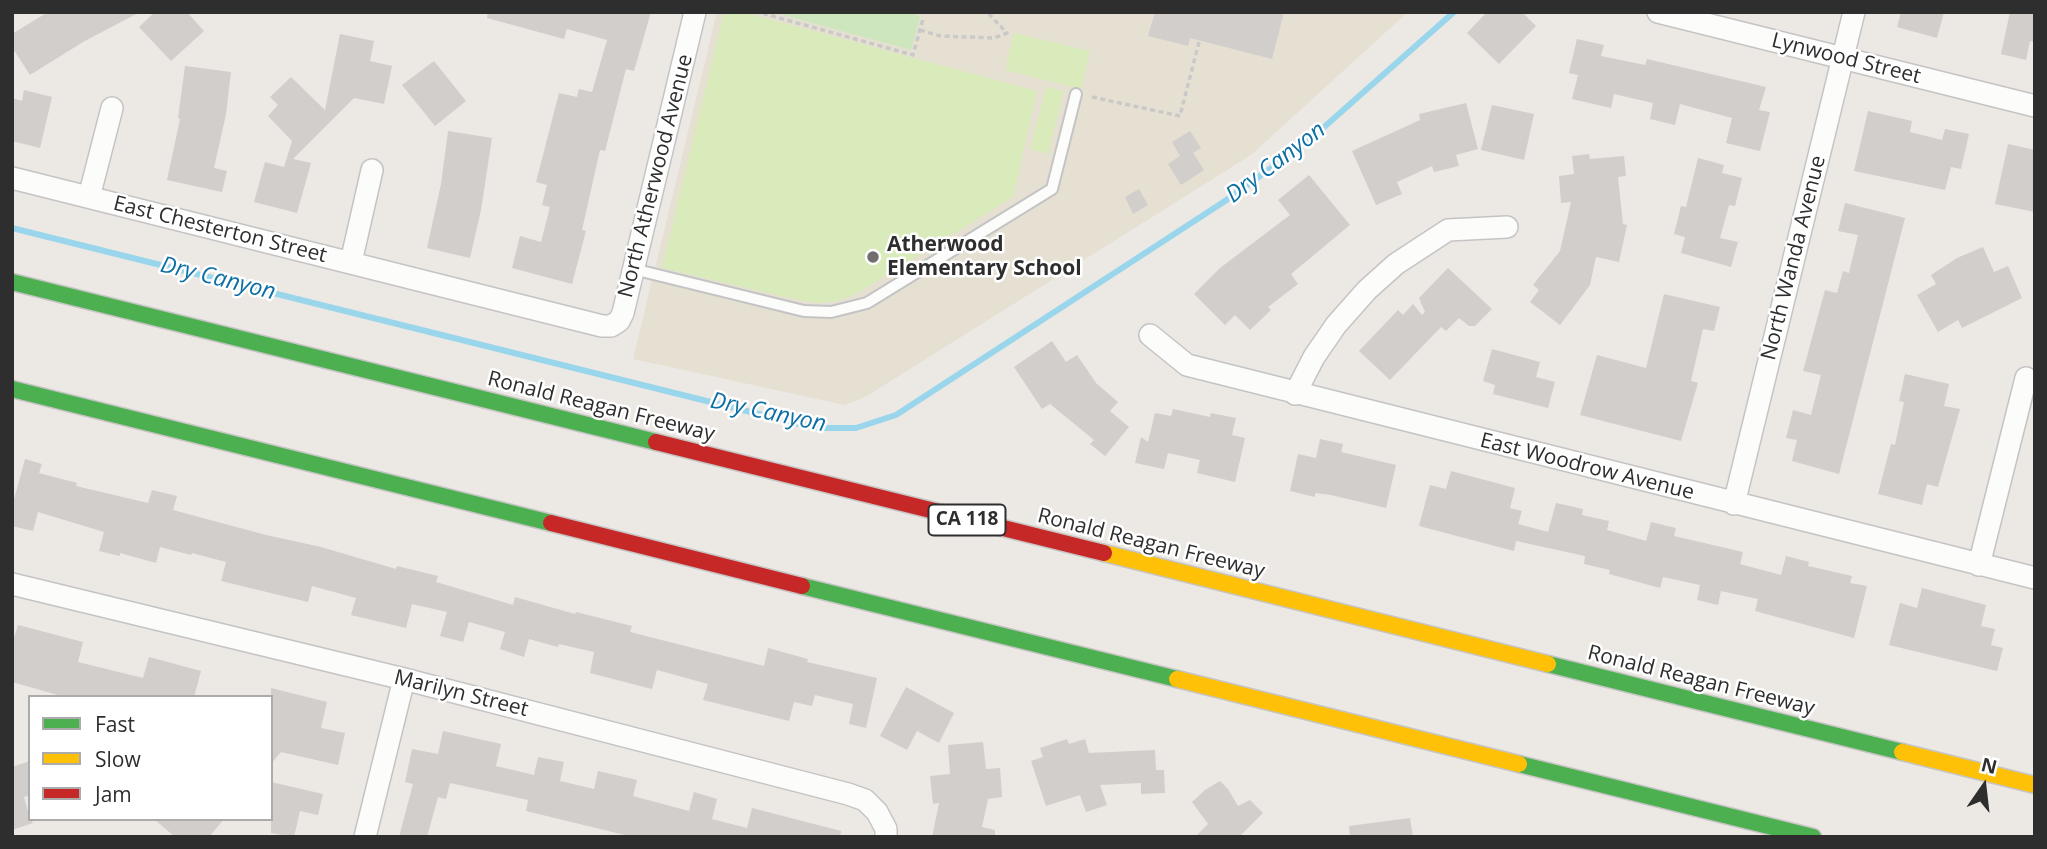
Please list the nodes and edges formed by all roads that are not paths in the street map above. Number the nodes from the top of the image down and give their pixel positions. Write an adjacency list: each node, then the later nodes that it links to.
1 (695, 12): 13 (street, North Atherwood Avenue)
2 (1658, 12): 4 (street, Lynwood Street)
3 (1854, 12): 4 (street, North Wanda Avenue)
4 (1843, 58): 6 (street, Lynwood Street); 20 (street, North Wanda Avenue)
5 (1076, 94): 13 (lane)
6 (2035, 106)
7 (112, 108): 10 (street, East Chesterton Street)
8 (372, 170): 12 (street, East Chesterton Street)
9 (12, 178): 10 (street, East Chesterton Street)
10 (89, 197): 12 (street, East Chesterton Street)
11 (1507, 227): 19 (street)
12 (351, 262): 15 (street, East Chesterton Street)
13 (633, 269): 15 (street, North Atherwood Avenue)
14 (12, 282): 25 (highway, Ronald Reagan Freeway / CA 118)
15 (602, 326)
16 (1150, 335): 19 (street, East Woodrow Avenue)
17 (2026, 378): 21 (street)
18 (12, 389): 28 (highway)
19 (1295, 394): 20 (street, East Woodrow Avenue)
20 (1734, 504): 21 (street, East Woodrow Avenue)
21 (1979, 565): 22 (street, East Woodrow Avenue)
22 (2035, 578)
23 (12, 584): 24 (street, Marilyn Street)
24 (404, 679): 29 (street); 30 (street, Marilyn Street)
25 (1923, 757): 26 (highway); 27 (highway, Ronald Reagan Freeway / CA 118)
26 (2035, 769)
27 (2035, 785)
28 (1772, 827): 31 (highway); 32 (highway)
29 (365, 837)
30 (886, 837)
31 (1789, 837)
32 (1813, 837)

